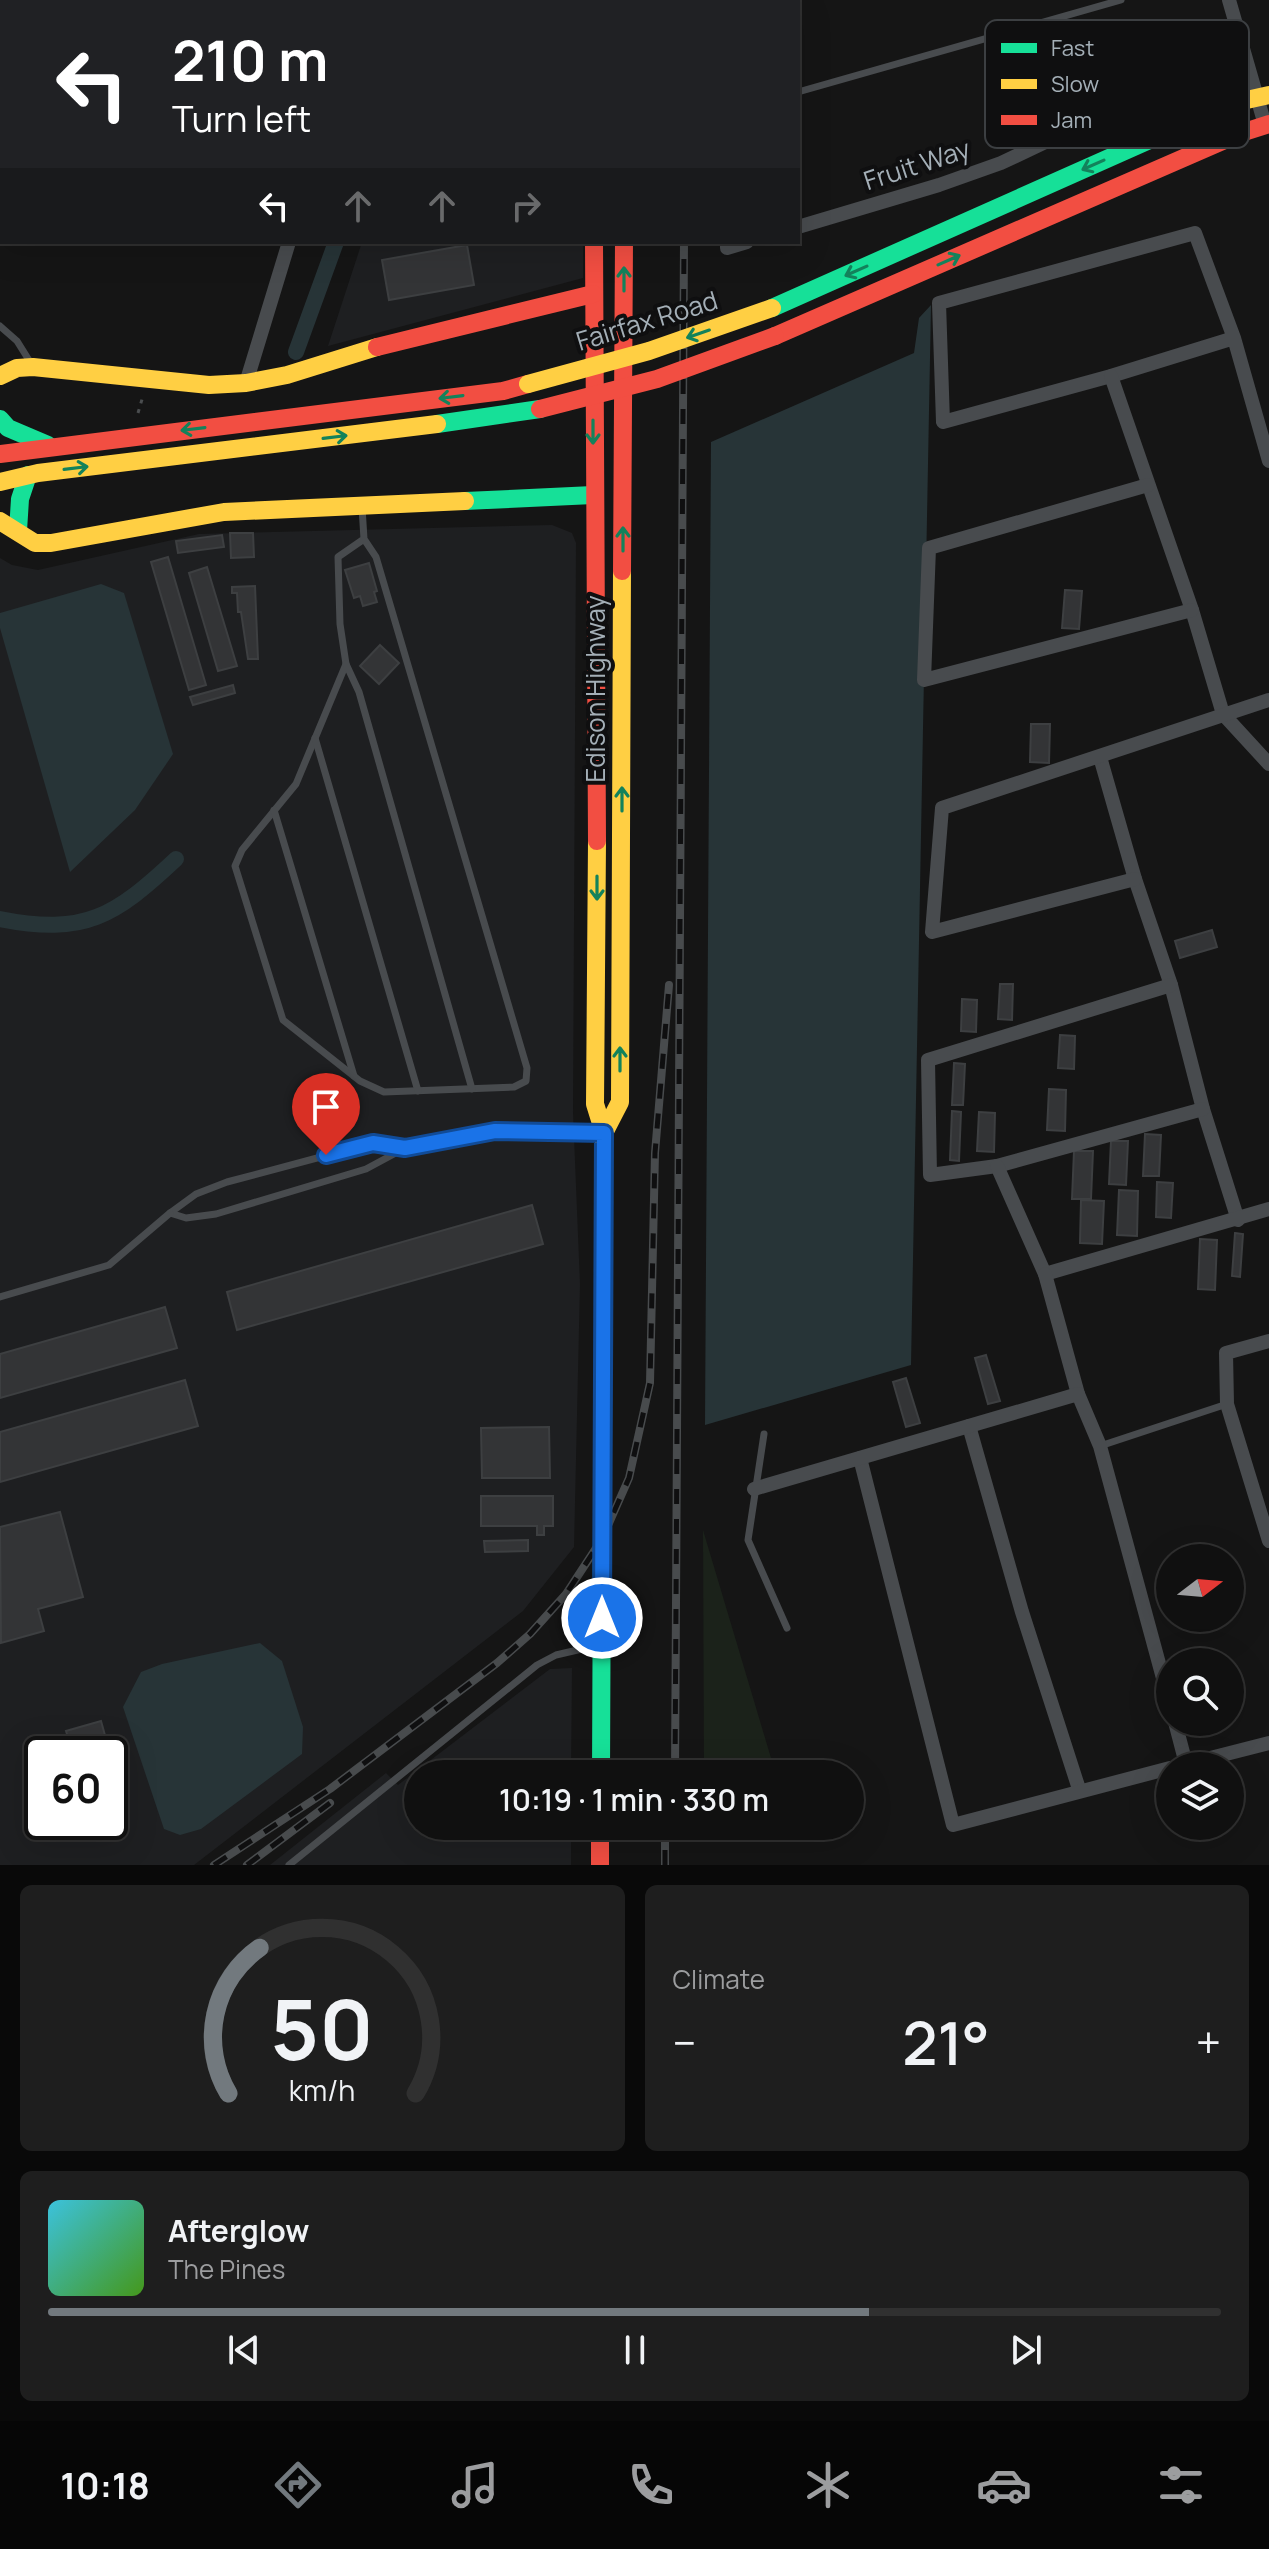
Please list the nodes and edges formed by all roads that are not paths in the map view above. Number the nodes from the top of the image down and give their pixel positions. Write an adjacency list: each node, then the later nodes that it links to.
1 (1121, 0): 3 (lane)
2 (1229, 0): 4 (street)
3 (1051, 20)
4 (1236, 20)
5 (985, 39): 7 (lane)
6 (1249, 57): 8 (street)
7 (800, 91)
8 (1263, 97): 9 (street)
9 (1268, 129): 10 (main road, Fairfax Road, one-way to 9, bridge)
10 (1249, 137)
11 (1030, 148): 14 (street, Fruit Way)
12 (1132, 148): 26 (main road, Fairfax Road, one-way to 26, bridge)
13 (1223, 148): 29 (main road, Fairfax Road, one-way to 13, bridge)
14 (800, 226)
15 (288, 244): 24 (street)
16 (594, 244): 18 (main road, Edison Highway)
17 (624, 244): 51 (main road, Edison Highway, one-way to 17)
18 (593, 294): 24 (main road); 32 (main road, Edison Highway, one-way to 32)
19 (0, 326): 21 (lane)
20 (1234, 338): 23 (street); 23 (street); 28 (street)
21 (33, 367): 22 (main road); 24 (main road)
22 (0, 376)
23 (1111, 376): 31 (street)
24 (246, 383)
25 (0, 419): 26 (main road)
26 (51, 446): 27 (main road, Fairfax Road)
27 (0, 454)
28 (1269, 461)
29 (28, 475): 30 (main road, Fairfax Road); 35 (main road)
30 (0, 482)
31 (1148, 485): 37 (street); 37 (street)
32 (593, 495): 33 (main road); 51 (main road, Edison Highway, one-way to 51)
33 (362, 504): 35 (main road); 36 (lane)
34 (0, 521): 35 (main road)
35 (18, 531)
36 (364, 539): 38 (lane); 48 (lane)
37 (1192, 610): 40 (street)
38 (346, 664): 41 (lane); 48 (lane)
39 (1269, 700): 40 (street)
40 (1223, 714): 42 (street); 43 (street)
41 (315, 738): 44 (lane); 49 (lane)
42 (1100, 757): 45 (street); 45 (street)
43 (1269, 764)
44 (274, 810): 47 (lane); 47 (lane)
45 (1135, 879): 46 (street)
46 (1171, 985): 50 (street); 53 (street)
47 (354, 1076): 49 (lane)
48 (472, 1089): 49 (lane)
49 (418, 1091)
50 (1203, 1109): 53 (street); 56 (street)
51 (604, 1133): 52 (lane); 71 (main road, Edison Highway)
52 (405, 1148): 55 (lane); 55 (lane)
53 (997, 1166): 57 (street)
54 (1269, 1209): 56 (street)
55 (170, 1213): 58 (lane)
56 (1238, 1220): 57 (street)
57 (1045, 1274): 60 (street)
58 (0, 1297)
59 (1269, 1341): 61 (street)
60 (1078, 1394): 62 (street); 64 (street)
61 (1227, 1404): 64 (lane); 67 (street)
62 (969, 1426): 65 (street); 77 (street)
63 (764, 1434): 68 (lane)
64 (1100, 1446): 72 (street)
65 (860, 1458): 68 (street); 77 (street)
66 (1269, 1480): 67 (street)
67 (1253, 1484): 69 (street)
68 (754, 1489): 70 (lane)
69 (1269, 1541)
70 (787, 1628)
71 (602, 1645): 75 (main road, Edison Highway); 79 (lane)
72 (1156, 1652)
73 (1269, 1743): 74 (street)
74 (1233, 1752)
75 (601, 1760)
76 (1156, 1771): 77 (street)
77 (1079, 1789)
78 (600, 1840): 80 (main road)
79 (289, 1865)
80 (600, 1865)

